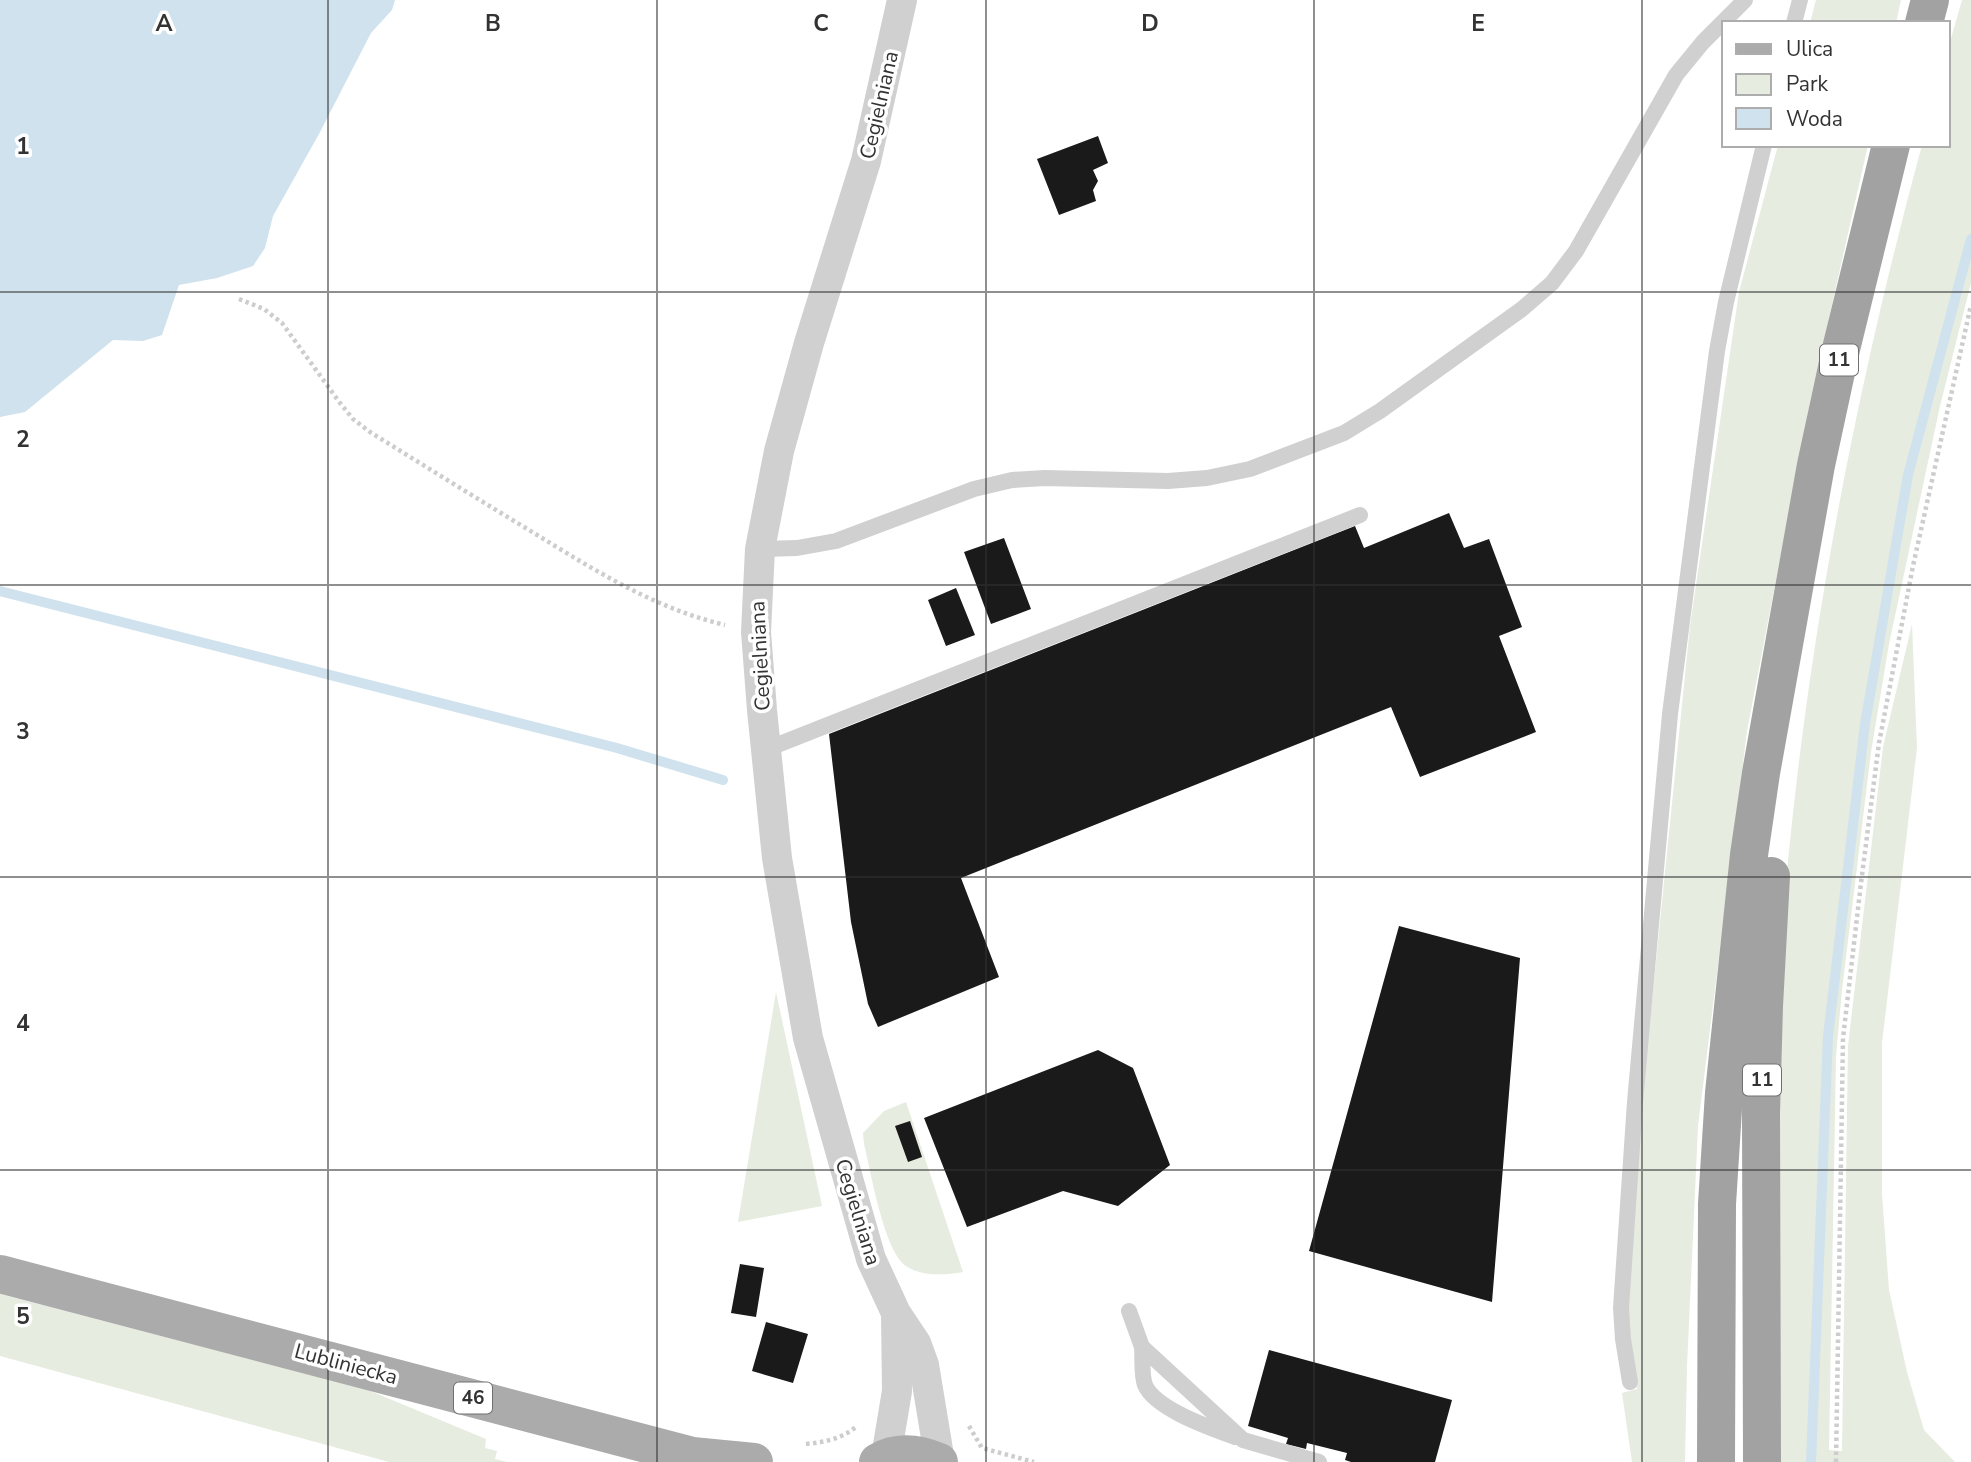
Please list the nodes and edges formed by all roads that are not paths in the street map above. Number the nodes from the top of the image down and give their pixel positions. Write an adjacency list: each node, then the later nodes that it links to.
1 (902, 0): 12 (street, Cegielniana)
2 (1745, 0): 5 (lane)
3 (1800, 0): 6 (lane)
4 (1930, 0): 7 (highway)
5 (1724, 21)
6 (1795, 21)
7 (1925, 21)
8 (1722, 23): 12 (lane)
9 (1764, 147): 19 (lane)
10 (1891, 147): 13 (highway, 11)
11 (1360, 516): 14 (lane)
12 (761, 550): 14 (street, Cegielniana)
13 (1776, 699): 26 (highway, 11); 27 (highway, 11)
14 (766, 750): 17 (street, Cegielniana)
15 (0, 1274): 21 (main road, Lubliniecka / 46)
16 (1129, 1311): 18 (lane)
17 (896, 1313): 22 (street, Cegielniana); 24 (street, Cegielniana)
18 (1142, 1347): 20 (lane); 20 (lane)
19 (1630, 1382)
20 (1243, 1440): 25 (lane)
21 (699, 1459): 23 (main road, Lubliniecka / 46)
22 (882, 1460): 24 (main road)
23 (754, 1462)
24 (939, 1462)
25 (1319, 1462)
26 (1716, 1462)
27 (1762, 1462)

